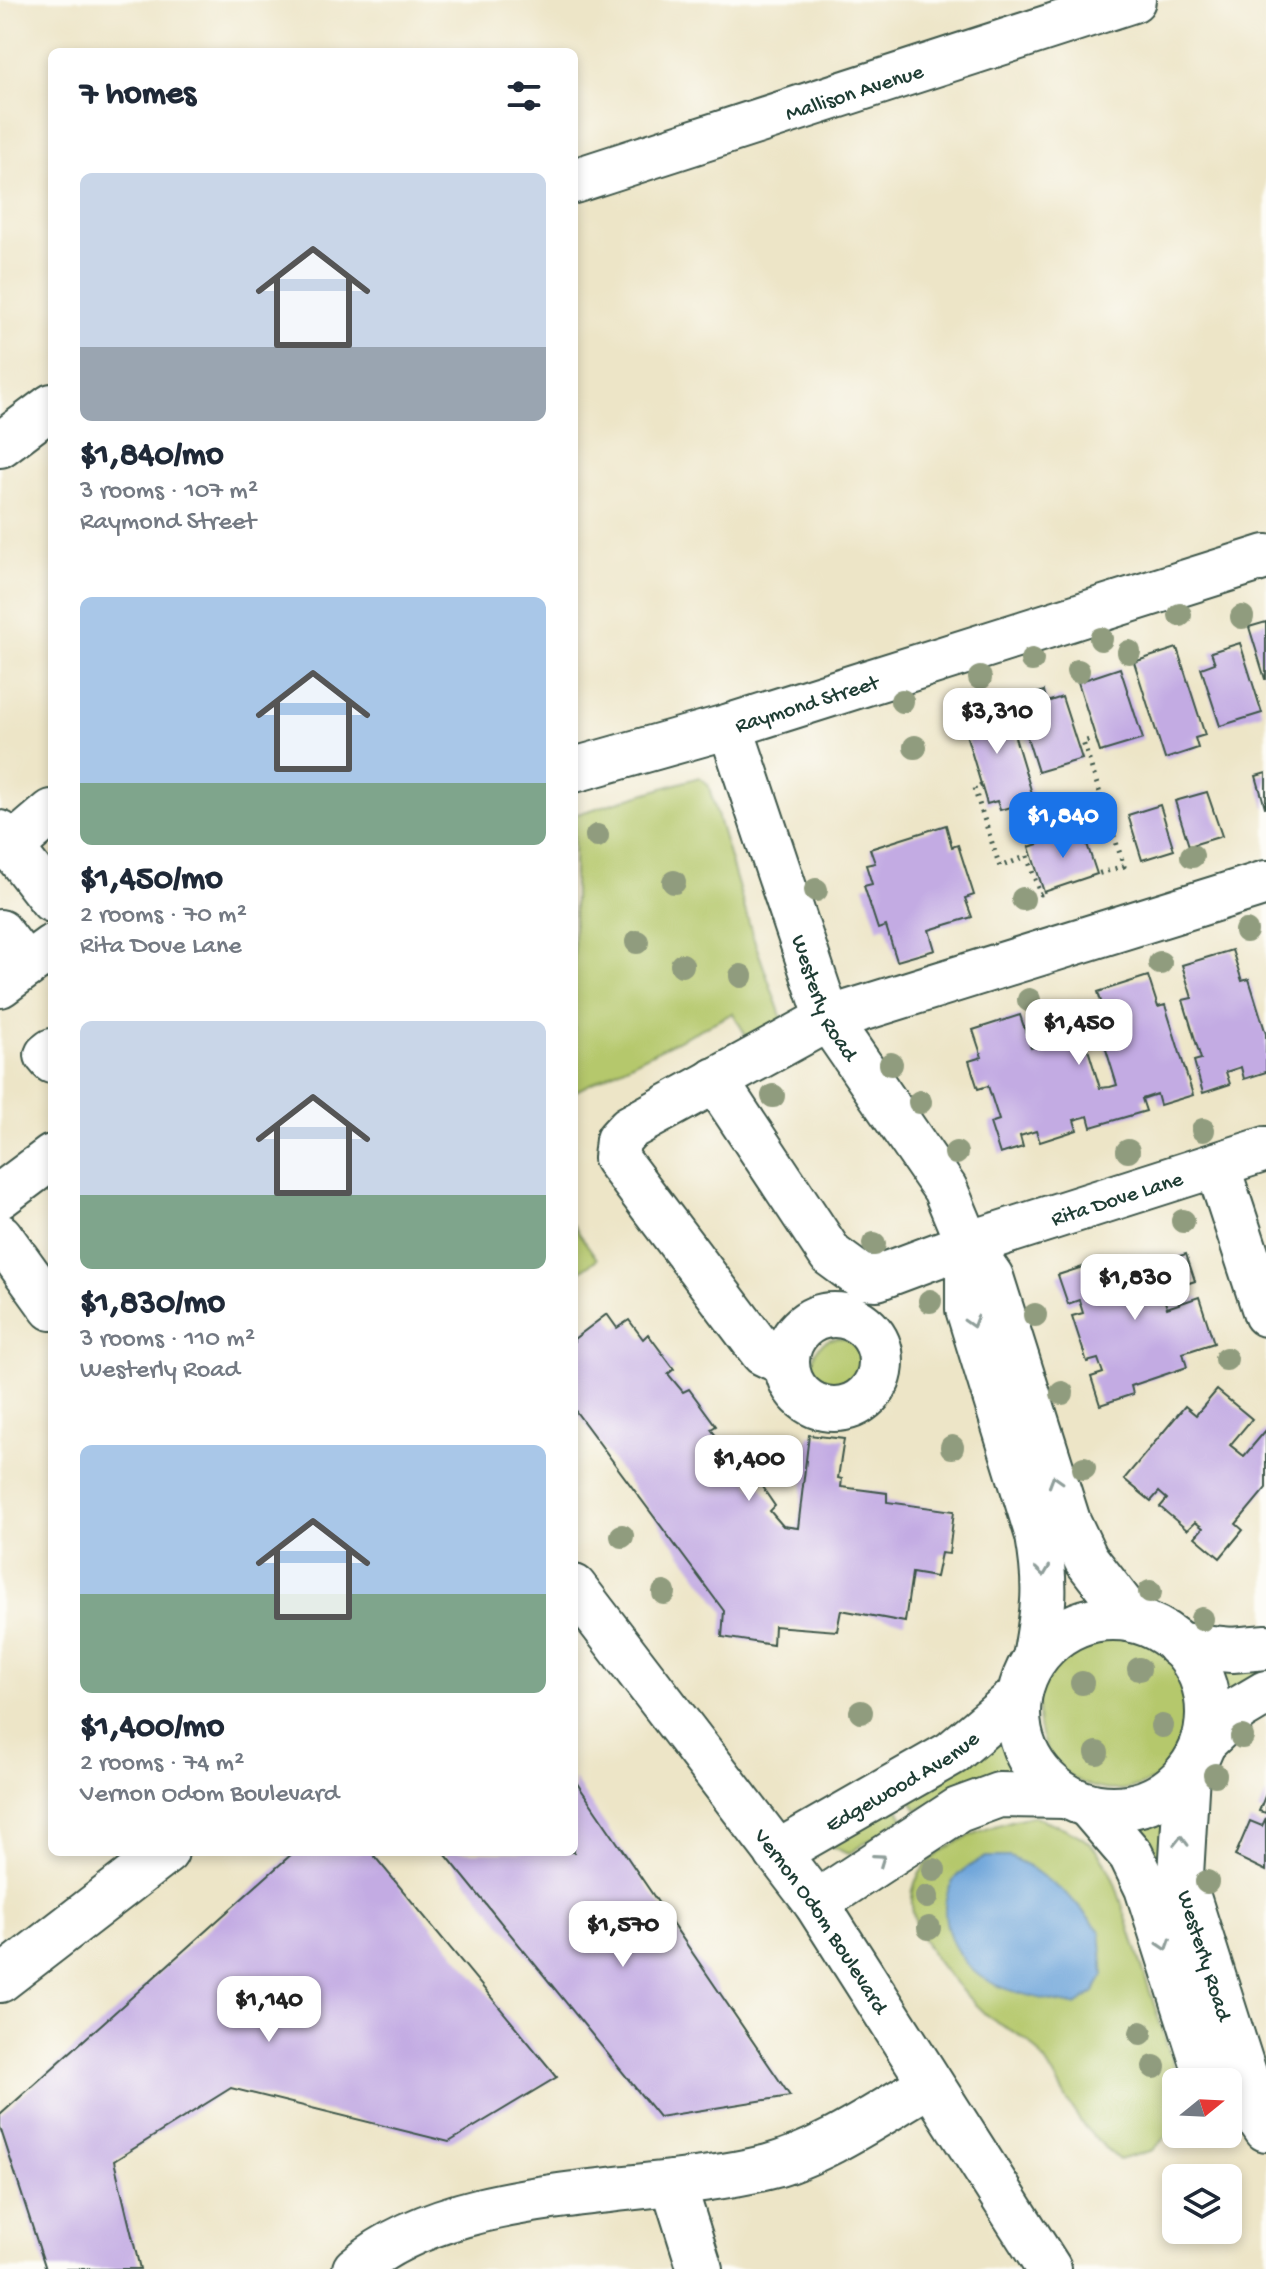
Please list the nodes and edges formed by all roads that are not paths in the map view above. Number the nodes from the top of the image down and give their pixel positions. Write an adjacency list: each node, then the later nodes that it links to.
1 (1133, 0): 2 (street, Mallison Avenue)
2 (578, 180)
3 (48, 409): 4 (street)
4 (0, 445)
5 (1266, 557): 6 (street, Raymond Street)
6 (730, 726): 7 (street, Raymond Street); 14 (street, Westerly Road)
7 (578, 769)
8 (48, 814): 9 (street)
9 (5, 840): 11 (street)
10 (1266, 883): 14 (street)
11 (48, 895)
12 (0, 932): 13 (street)
13 (26, 966)
14 (828, 1019): 15 (street); 21 (street, Westerly Road)
15 (715, 1080): 22 (street); 26 (street)
16 (1266, 1149): 18 (street, Rita Dove Lane)
17 (48, 1160): 19 (street)
18 (1217, 1165): 21 (street, Rita Dove Lane); 24 (street)
19 (0, 1196)
20 (0, 1236): 23 (street)
21 (968, 1244): 22 (street, Rita Dove Lane); 28 (street, Westerly Road, one-way to 21); 31 (street, Westerly Road, one-way to 31)
22 (877, 1278): 25 (street)
23 (48, 1302)
24 (1266, 1314)
25 (855, 1320): 26 (street); 26 (street)
26 (786, 1364)
27 (578, 1592): 35 (street, Vernon Odom Boulevard)
28 (1133, 1620): 29 (street); 31 (street)
29 (1178, 1645): 30 (street); 33 (street)
30 (1266, 1647)
31 (1027, 1677): 34 (street); 35 (street, Edgewood Avenue)
32 (1266, 1693): 33 (street)
33 (1195, 1758): 34 (street); 41 (street, Westerly Road, one-way to 33)
34 (1077, 1801): 37 (street, one-way to 34); 39 (street, Westerly Road, one-way to 39)
35 (777, 1853): 37 (street, Vernon Odom Boulevard)
36 (161, 1856): 38 (street)
37 (816, 1903): 40 (street, Vernon Odom Boulevard)
38 (0, 1980)
39 (1205, 2068)
40 (930, 2084): 44 (street); 47 (street, Vernon Odom Boulevard)
41 (1266, 2129)
42 (1242, 2136): 43 (street)
43 (1266, 2150)
44 (673, 2183): 45 (street); 46 (street)
45 (362, 2266)
46 (700, 2269)
47 (1049, 2269)

